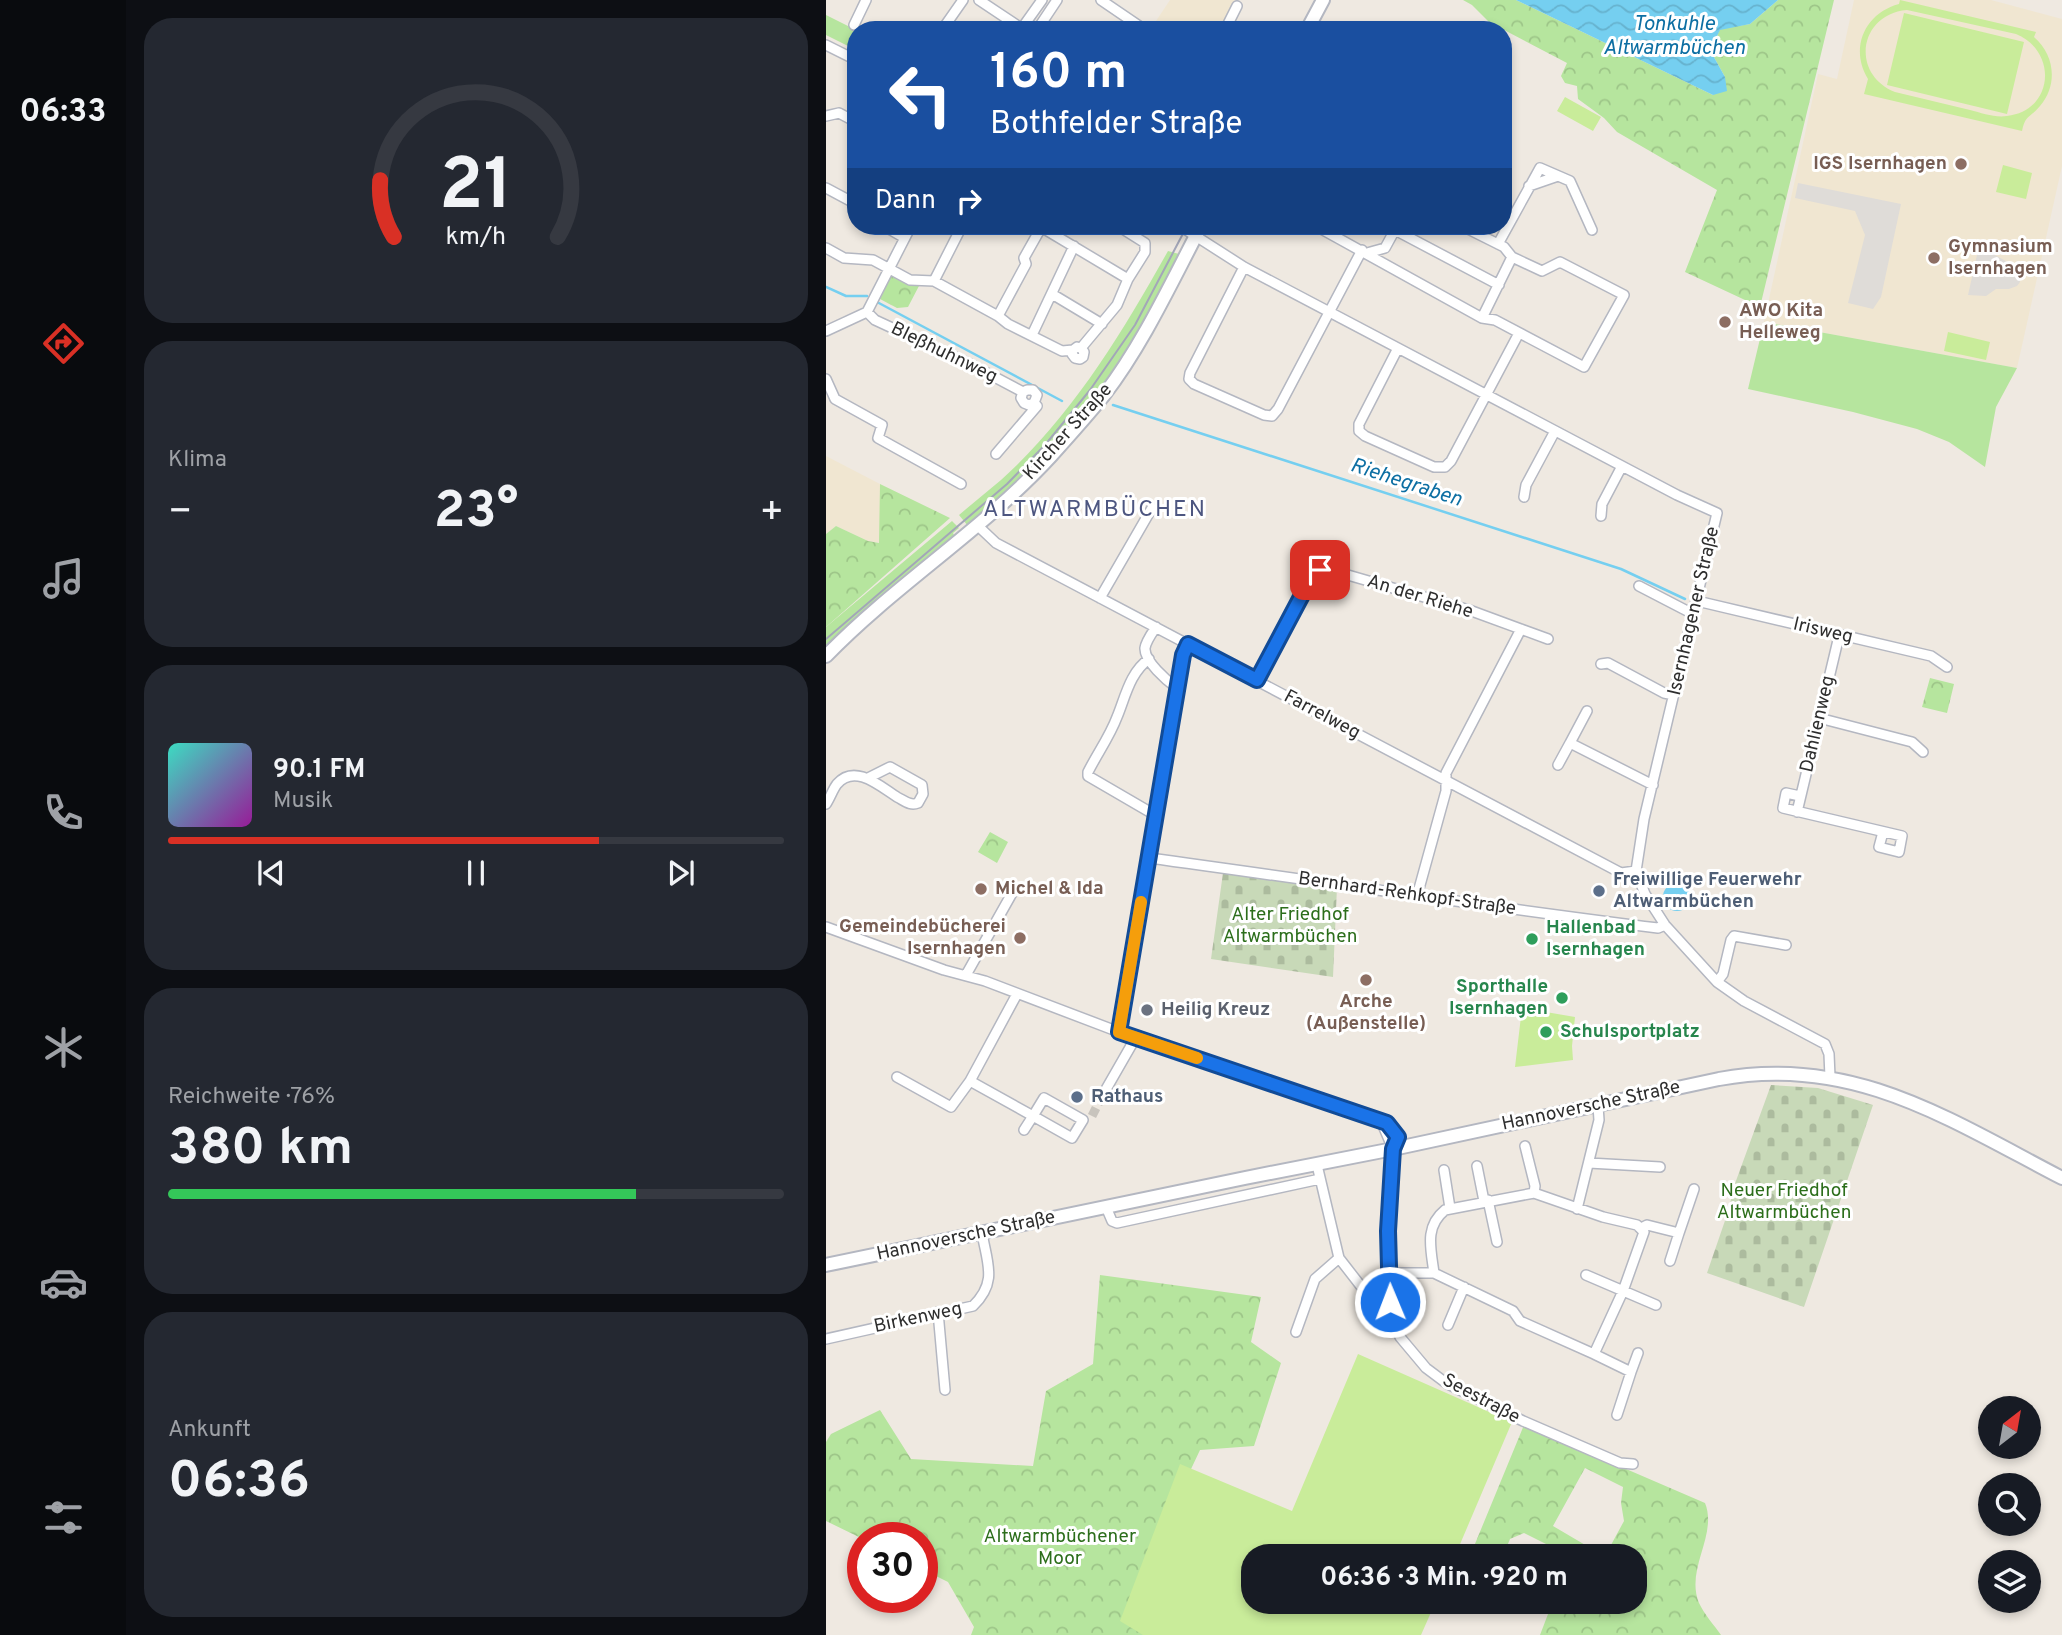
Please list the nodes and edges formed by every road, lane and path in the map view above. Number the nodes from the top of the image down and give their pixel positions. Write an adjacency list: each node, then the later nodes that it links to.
1 (866, 0): 9 (street)
2 (963, 0): 10 (street)
3 (979, 0): 11 (street)
4 (1042, 0): 12 (street)
5 (1057, 0): 13 (street)
6 (1101, 0): 14 (street)
7 (1322, 0): 16 (main road)
8 (1237, 6): 15 (street)
9 (855, 21)
10 (948, 21)
11 (1011, 21)
12 (1028, 21)
13 (1043, 21)
14 (1131, 21)
15 (1230, 21)
16 (1312, 21)
17 (826, 45): 18 (street)
18 (847, 56)
19 (826, 116): 20 (street)
20 (847, 117)
21 (826, 188): 22 (street)
22 (847, 199)
23 (1512, 218): 24 (street)
24 (1592, 230)
25 (900, 235): 38 (street)
26 (906, 235): 38 (street)
27 (957, 235): 47 (street)
28 (1037, 235): 52 (street)
29 (1064, 235): 40 (street)
30 (1132, 235): 46 (street)
31 (1197, 235): 68 (main road, Kircher Straße)
32 (1204, 235): 44 (street, Isernhagener Straße)
33 (1333, 235): 42 (street)
34 (1392, 235): 42 (street)
35 (1408, 235): 48 (street)
36 (1480, 235): 39 (street)
37 (1503, 235): 39 (street)
38 (905, 238): 45 (street)
39 (1498, 244): 43 (street)
40 (1074, 246): 46 (street); 49 (street)
41 (826, 248): 45 (street)
42 (1365, 252): 51 (street); 53 (street)
43 (1512, 257): 48 (street); 56 (street)
44 (1244, 267): 51 (street, Isernhagener Straße); 51 (street)
45 (889, 268): 47 (street); 50 (street)
46 (1128, 279): 54 (street)
47 (934, 281): 52 (street)
48 (1499, 285): 53 (street)
49 (1052, 294): 54 (street); 57 (street)
50 (867, 312): 55 (street); 62 (street, Bleßhuhnweg)
51 (1329, 312): 58 (street, Isernhagener Straße)
52 (998, 316): 57 (street)
53 (1482, 318): 56 (street)
54 (1102, 324): 57 (street)
55 (826, 331)
56 (1519, 333): 60 (street)
57 (1032, 335)
58 (1398, 348): 60 (street, Isernhagener Straße); 60 (street)
59 (826, 379): 64 (street)
60 (1485, 396): 61 (street, Isernhagener Straße)
61 (1555, 431): 63 (street, Isernhagener Straße); 65 (street)
62 (996, 454)
63 (1622, 466): 67 (street); 71 (street, Isernhagener Straße)
64 (961, 484)
65 (1524, 496)
66 (1152, 508): 70 (street)
67 (1601, 516)
68 (977, 525): 70 (street, Farrelweg); 78 (main road, Kircher Straße)
69 (1639, 586): 72 (street)
70 (1100, 597): 73 (street, Farrelweg)
71 (1697, 601): 72 (street, Isernhagener Straße); 75 (street, Irisweg)
72 (1693, 614): 84 (street, Isernhagener Straße)
73 (1156, 627): 77 (street, Farrelweg); 79 (street)
74 (1521, 629): 76 (street, An der Riehe); 82 (street, An der Riehe); 91 (street)
75 (1839, 636): 81 (street, Irisweg); 86 (street, Dahlienweg)
76 (1548, 639)
77 (1188, 644): 82 (street, Farrelweg); 83 (street)
78 (826, 656)
79 (1149, 659): 83 (street); 96 (street)
80 (1601, 664): 84 (street)
81 (1947, 667)
82 (1257, 680): 91 (street, Farrelweg)
83 (1177, 688): 96 (street)
84 (1674, 695): 92 (street, Isernhagener Straße)
85 (1587, 711): 87 (street)
86 (1819, 718): 88 (street); 93 (street, Dahlienweg)
87 (1570, 743): 89 (street); 92 (street)
88 (1923, 752)
89 (1558, 765)
90 (868, 778): 90 (street); 94 (street)
91 (1446, 780): 99 (street, Farrelweg); 101 (street)
92 (1653, 785): 99 (street, Isernhagener Straße)
93 (1800, 796): 95 (street, Dahlienweg); 95 (street)
94 (826, 804)
95 (1797, 811): 97 (street)
96 (1155, 815): 98 (street)
97 (1883, 832)
98 (1149, 858): 101 (street, Bernhard-Rehkopf-Straße); 108 (street)
99 (1636, 871): 102 (street)
100 (1015, 888): 105 (street)
101 (1417, 896): 102 (street, Bernhard-Rehkopf-Straße)
102 (1665, 925): 106 (street)
103 (826, 927): 105 (street)
104 (1786, 945): 106 (street)
105 (966, 975): 107 (street)
106 (1717, 982): 111 (street)
107 (1017, 994): 108 (street); 112 (street)
108 (1119, 1032): 109 (street)
109 (1136, 1037): 113 (street); 118 (street)
110 (897, 1077): 112 (street)
111 (1830, 1077): 114 (main road, Hannoversche Straße); 124 (main road, Hannoversche Straße)
112 (970, 1081): 115 (street)
113 (1101, 1098)
114 (1598, 1105): 118 (main road, Hannoversche Straße); 119 (street)
115 (1033, 1116): 115 (street); 116 (street)
116 (1024, 1130)
117 (1525, 1146): 127 (street)
118 (1393, 1149): 120 (main road, Hannoversche Straße); 139 (street, Seestraße)
119 (1589, 1163): 122 (street); 131 (street)
120 (1317, 1165): 125 (street); 129 (main road, Hannoversche Straße)
121 (1477, 1166): 128 (street)
122 (1660, 1167)
123 (1444, 1170): 130 (street)
124 (2062, 1178)
125 (1320, 1179): 129 (street); 136 (street)
126 (1694, 1189): 134 (street)
127 (1534, 1193): 128 (street); 131 (street)
128 (1486, 1201): 130 (street); 135 (street)
129 (1106, 1206): 133 (main road, Hannoversche Straße)
130 (1450, 1208): 140 (street)
131 (1577, 1209): 132 (street)
132 (1641, 1228): 134 (street); 143 (street)
133 (982, 1233): 138 (main road, Hannoversche Straße); 146 (street, Birkenweg)
134 (1679, 1233): 137 (street)
135 (1497, 1242)
136 (1339, 1258): 144 (street); 148 (street)
137 (1670, 1261)
138 (826, 1265)
139 (1390, 1273): 140 (street); 155 (street, Seestraße)
140 (1434, 1273): 142 (street)
141 (1586, 1275): 143 (street)
142 (1464, 1287): 147 (street); 151 (street)
143 (1623, 1291): 145 (street); 151 (street)
144 (1374, 1303)
145 (1656, 1305)
146 (938, 1312): 149 (street, Birkenweg); 153 (street)
147 (1448, 1325)
148 (1296, 1332)
149 (826, 1339)
150 (1638, 1353): 152 (street)
151 (1594, 1354): 152 (street)
152 (1631, 1371): 154 (street)
153 (945, 1390)
154 (1617, 1415)
155 (1633, 1464)

